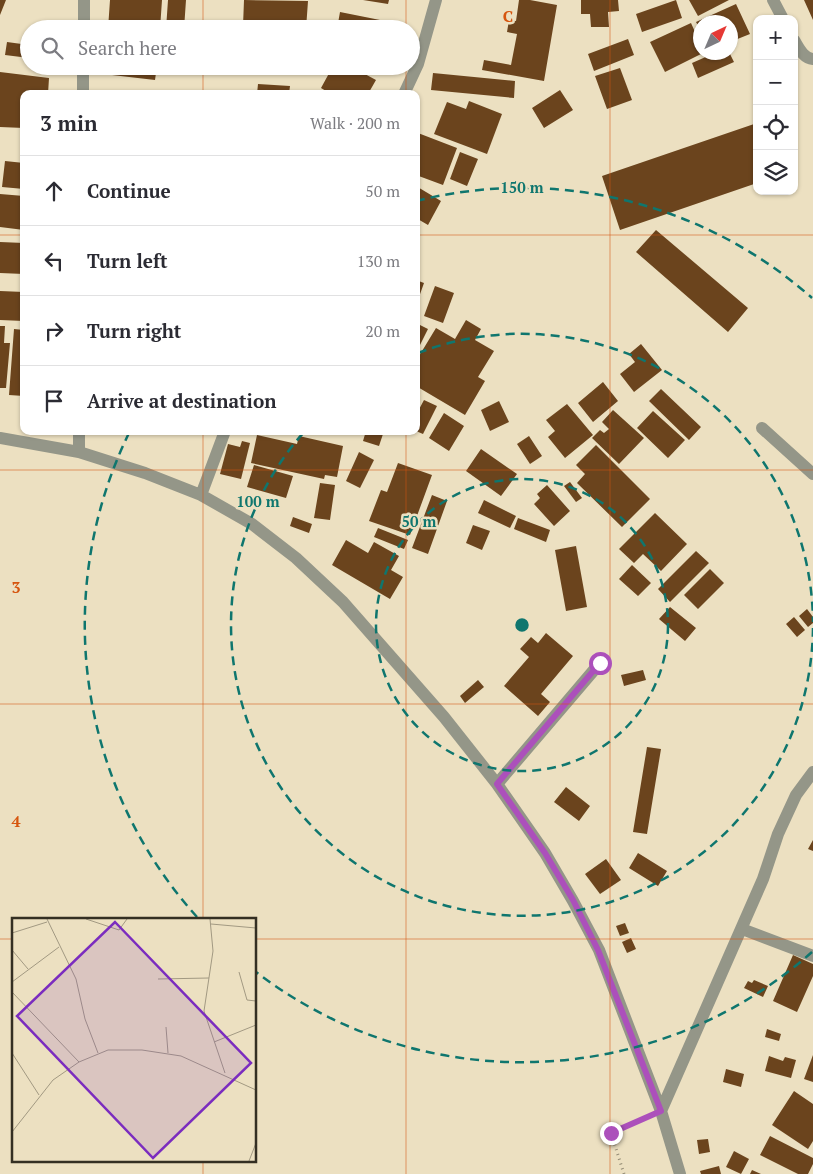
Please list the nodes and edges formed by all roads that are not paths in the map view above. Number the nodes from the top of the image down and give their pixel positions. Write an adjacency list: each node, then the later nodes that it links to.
1 (84, 0): 5 (street)
2 (436, 0): 7 (street)
3 (773, 0): 4 (street)
4 (781, 15)
5 (84, 20)
6 (798, 47): 8 (street)
7 (420, 57)
8 (813, 59)
9 (83, 75): 11 (street)
10 (413, 75): 12 (street)
11 (83, 90)
12 (406, 90)
13 (762, 428): 18 (street)
14 (79, 435): 17 (street)
15 (224, 435): 19 (street)
16 (0, 438): 17 (street)
17 (78, 452): 19 (street)
18 (813, 474)
19 (201, 495): 22 (street)
20 (600, 663): 22 (street)
21 (813, 772): 23 (street)
22 (497, 784): 25 (street)
23 (742, 929): 24 (street); 25 (street)
24 (813, 956)
25 (661, 1111): 26 (street)
26 (680, 1174)

